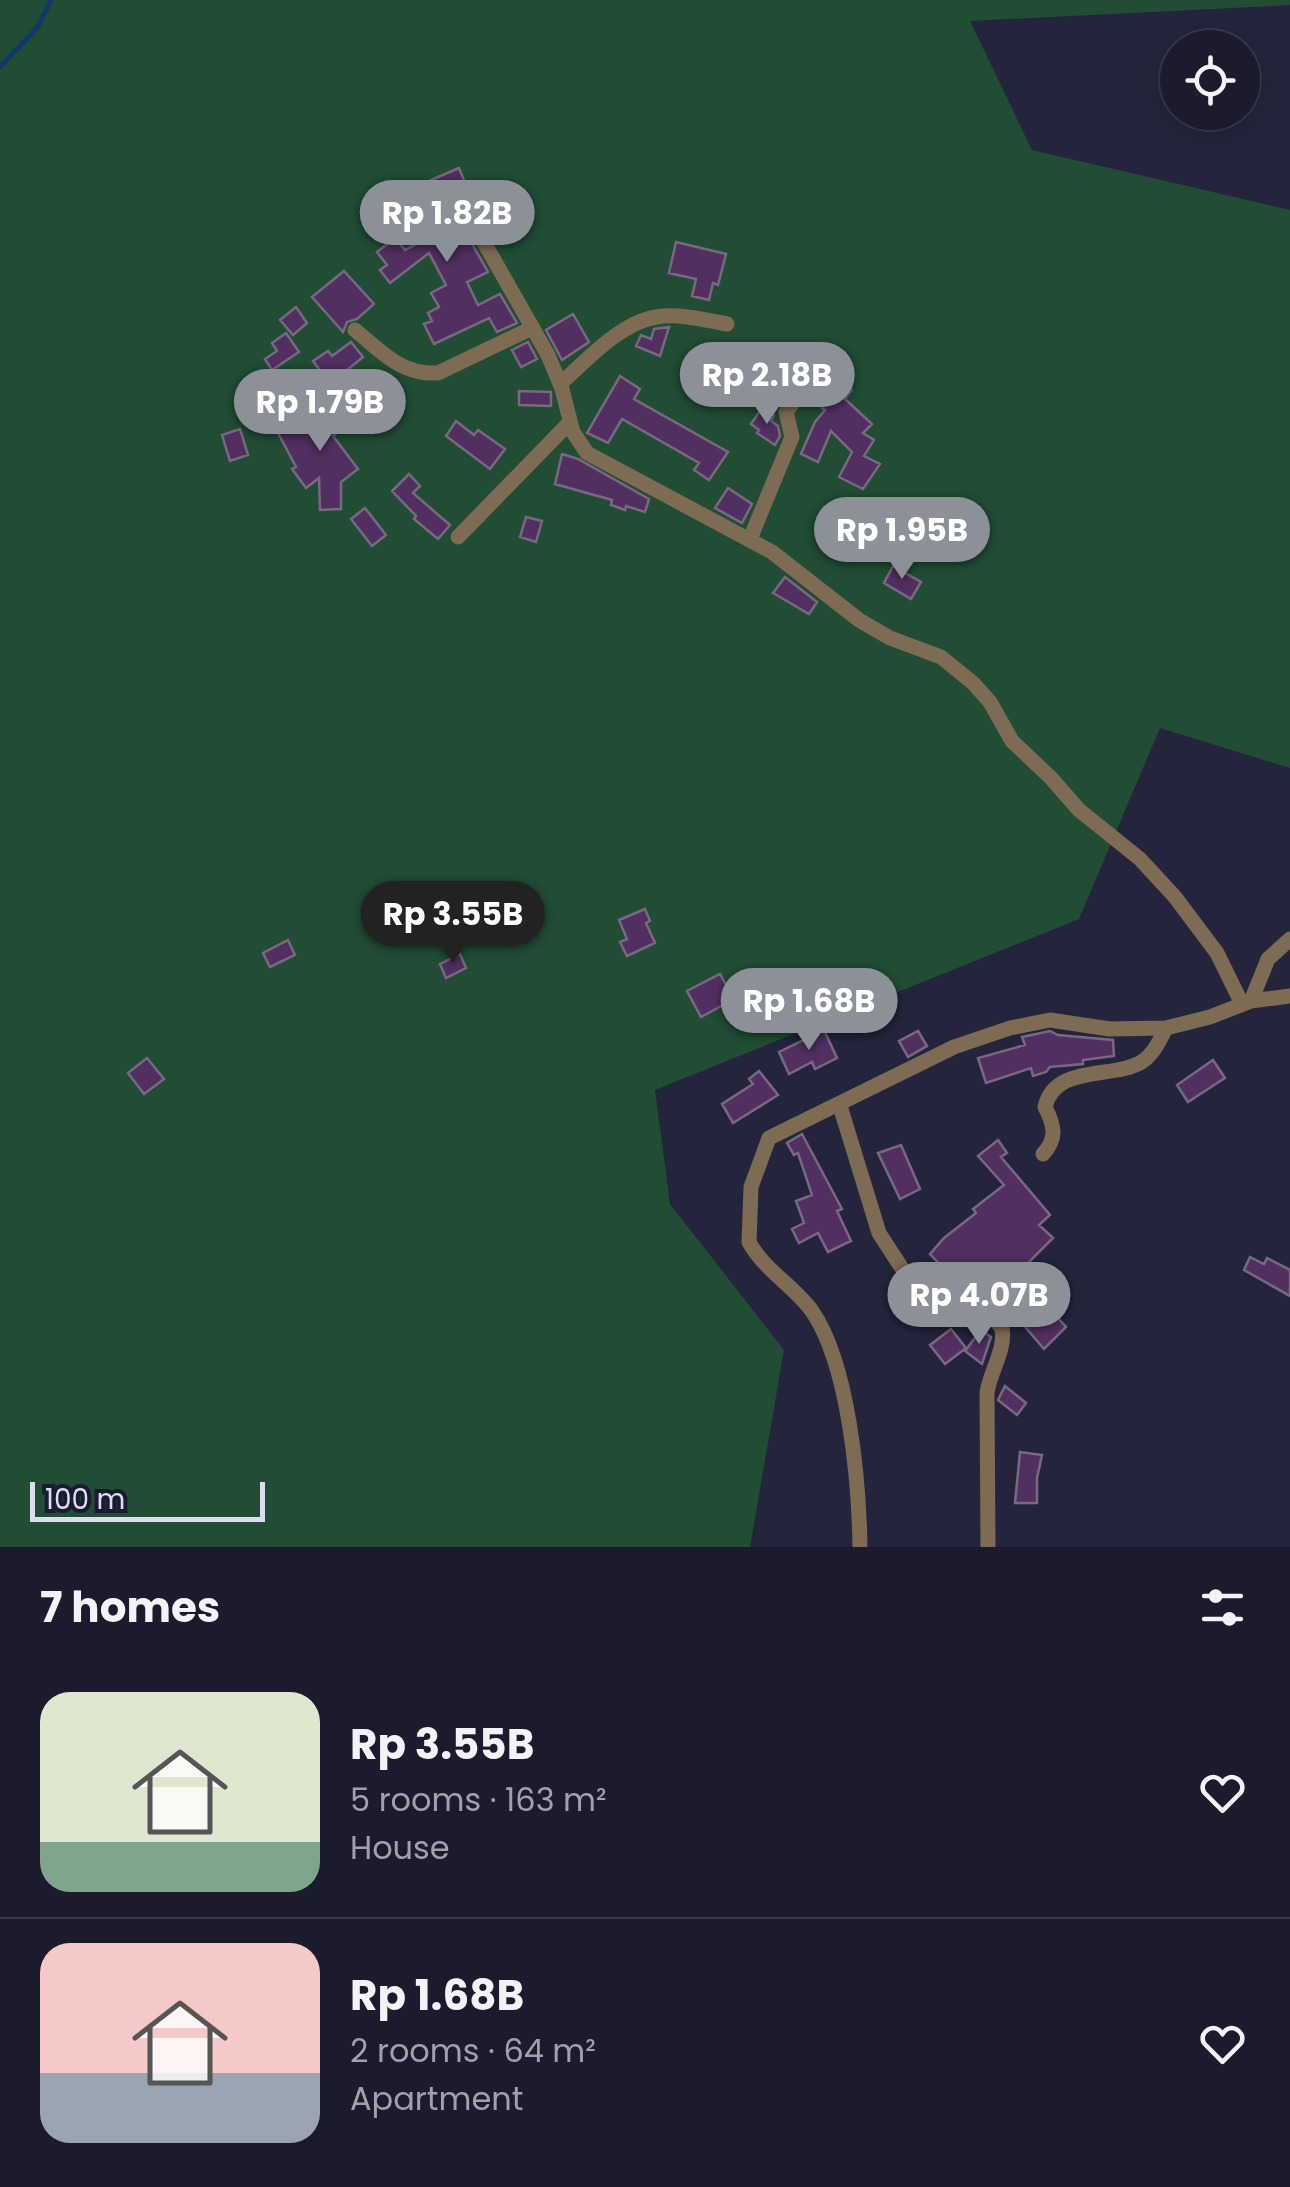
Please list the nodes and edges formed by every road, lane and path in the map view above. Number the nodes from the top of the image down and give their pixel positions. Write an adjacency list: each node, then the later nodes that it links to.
1 (465, 209): 3 (street)
2 (727, 324): 6 (street)
3 (532, 328): 4 (street); 6 (street)
4 (355, 330)
5 (830, 354): 9 (street)
6 (560, 384): 7 (street)
7 (570, 422): 8 (street); 9 (street)
8 (458, 537)
9 (750, 540): 12 (street)
10 (1290, 939): 12 (street)
11 (1290, 996): 12 (street)
12 (1246, 1002): 13 (street)
13 (1166, 1028): 14 (street); 15 (street)
14 (840, 1106): 16 (street); 17 (street)
15 (1043, 1154)
16 (860, 1547)
17 (988, 1547)

